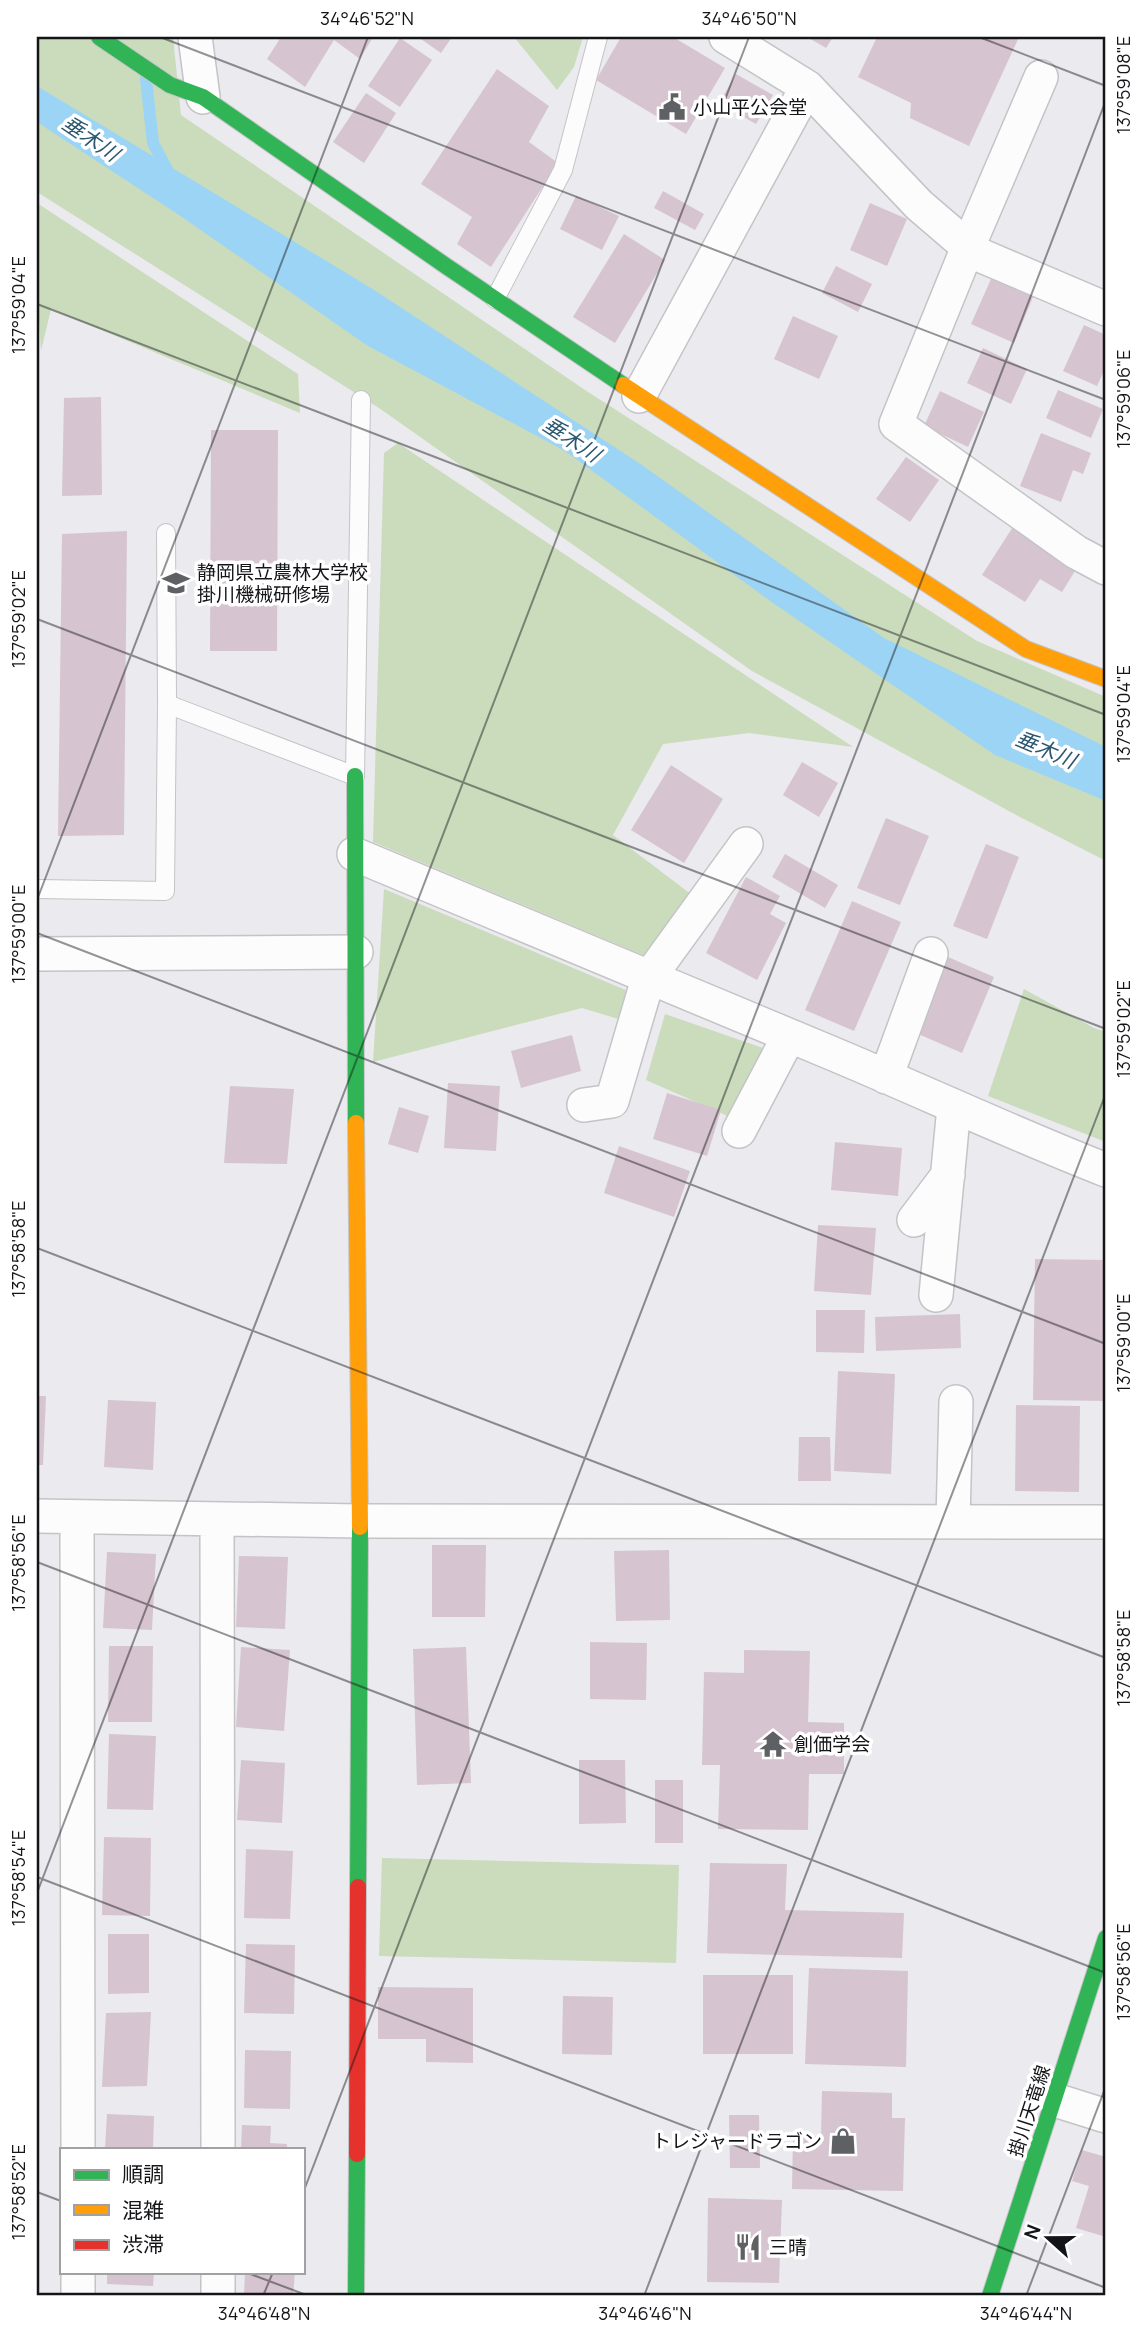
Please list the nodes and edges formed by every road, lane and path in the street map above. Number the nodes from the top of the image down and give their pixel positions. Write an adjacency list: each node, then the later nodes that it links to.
1 (99, 37): 7 (street)
2 (195, 37): 7 (street)
3 (598, 37): 9 (lane)
4 (726, 37): 6 (street)
5 (1041, 77): 8 (street)
6 (807, 87): 8 (street); 11 (street)
7 (203, 97): 9 (street)
8 (968, 247): 10 (street); 14 (street)
9 (495, 299): 11 (street)
10 (1106, 309)
11 (639, 396): 15 (street)
12 (361, 400): 17 (lane)
13 (166, 533): 16 (lane)
14 (1106, 568)
15 (1106, 679)
16 (167, 704): 17 (lane); 20 (lane)
17 (355, 776): 19 (street)
18 (746, 844): 24 (street)
19 (354, 854): 21 (street); 24 (street)
20 (37, 889)
21 (356, 952): 22 (street); 38 (street)
22 (37, 954)
23 (931, 954): 26 (street)
24 (648, 979): 25 (street); 27 (street)
25 (789, 1036): 26 (street); 29 (street)
26 (886, 1077): 28 (street)
27 (584, 1105)
28 (954, 1107): 30 (street); 31 (street)
29 (739, 1131)
30 (1106, 1170)
31 (947, 1175): 32 (street); 33 (street)
32 (914, 1220)
33 (936, 1295)
34 (956, 1402): 39 (street)
35 (37, 1516): 36 (street)
36 (76, 1517): 37 (street); 44 (street)
37 (217, 1519): 38 (street); 45 (street)
38 (360, 1521): 39 (street); 50 (street)
39 (953, 1521): 40 (street)
40 (1106, 1522)
41 (1106, 1938): 42 (street, 掛川天竜線)
42 (1055, 2100): 43 (street); 51 (street, 掛川天竜線)
43 (1106, 2116)
44 (78, 2148)
45 (218, 2148)
46 (78, 2274): 48 (street)
47 (218, 2274): 49 (street)
48 (78, 2296)
49 (218, 2296)
50 (356, 2296)
51 (990, 2296)

